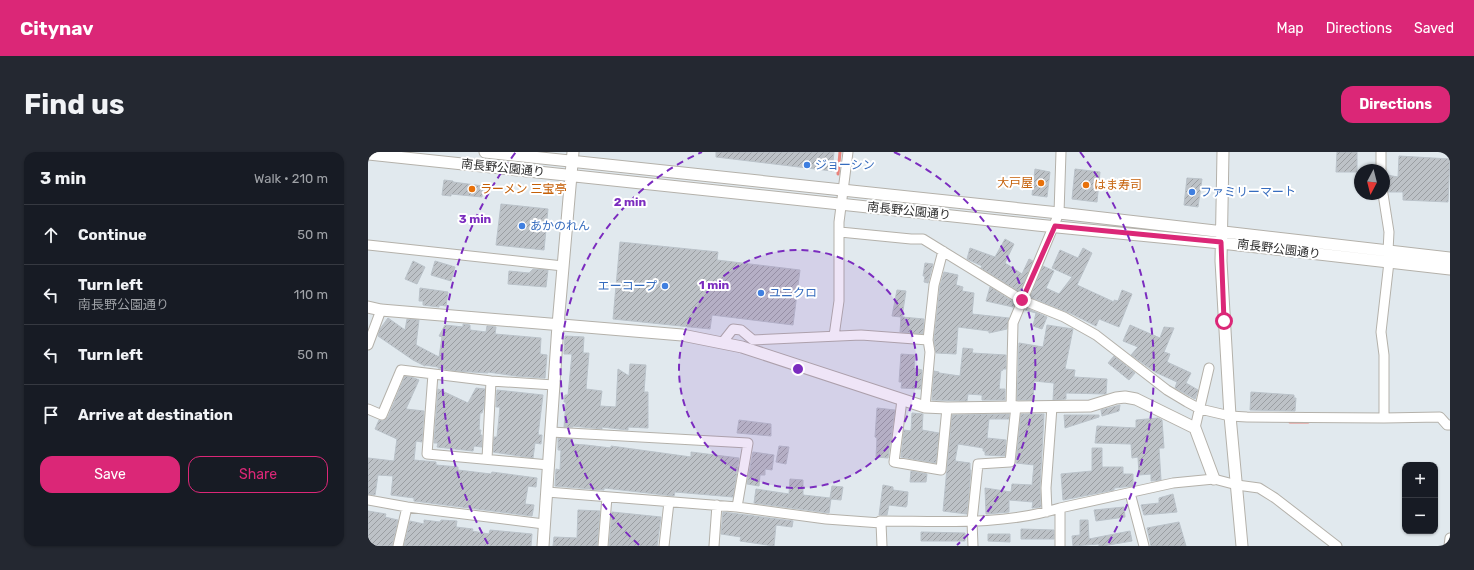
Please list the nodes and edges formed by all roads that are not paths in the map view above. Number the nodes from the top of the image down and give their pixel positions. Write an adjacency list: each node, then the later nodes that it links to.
1 (485, 152): 7 (street, 南長野公園通り)
2 (848, 152): 10 (street)
3 (1062, 152): 13 (street)
4 (1223, 152): 16 (street)
5 (1381, 152): 8 (street)
6 (368, 154): 9 (street, 南長野公園通り)
7 (573, 156): 9 (street); 10 (street, 南長野公園通り)
8 (1381, 164)
9 (570, 175): 12 (street, 南長野公園通り); 21 (street)
10 (844, 191): 12 (street); 13 (street, 南長野公園通り)
11 (1384, 200): 19 (street)
12 (842, 204): 14 (street, 南長野公園通り); 15 (street)
13 (1060, 213): 14 (street); 16 (street, 南長野公園通り)
14 (1055, 226): 16 (street, 南長野公園通り); 23 (street)
15 (840, 232): 18 (street); 27 (street)
16 (1221, 237): 19 (street, 南長野公園通り); 42 (street)
17 (368, 245): 21 (street)
18 (943, 251): 23 (street); 28 (street)
19 (1389, 256): 20 (street, 南長野公園通り); 22 (street, 南長野公園通り); 43 (street)
20 (1450, 258)
21 (563, 266): 26 (street)
22 (1450, 269)
23 (1022, 300): 36 (street); 41 (street)
24 (368, 307): 25 (street)
25 (381, 310): 26 (street); 30 (street)
26 (558, 325): 29 (street); 34 (street)
27 (834, 336): 28 (street); 29 (street)
28 (928, 340): 37 (street)
29 (722, 343): 35 (street)
30 (368, 344)
31 (1210, 368): 41 (street)
32 (433, 374): 33 (street); 40 (street); 47 (street)
33 (491, 380): 34 (street); 47 (street)
34 (554, 385): 46 (street)
35 (902, 400): 37 (street); 39 (street)
36 (1014, 406): 38 (street); 39 (street); 61 (street)
37 (925, 407): 39 (street)
38 (1052, 407): 45 (street); 60 (street)
39 (947, 408)
40 (368, 409)
41 (1200, 409): 42 (street); 45 (street)
42 (1230, 416): 43 (street); 50 (street)
43 (1384, 418): 44 (street)
44 (1448, 425)
45 (1195, 428): 49 (street)
46 (551, 432): 48 (street); 58 (street)
47 (487, 459): 48 (street)
48 (549, 465): 51 (street)
49 (1214, 479): 50 (street); 52 (street)
50 (1237, 485): 74 (street); 75 (street)
51 (547, 492): 53 (street); 63 (street)
52 (1130, 493): 59 (street); 73 (street)
53 (607, 497): 55 (street); 67 (street)
54 (368, 500): 57 (street)
55 (669, 502): 56 (street); 68 (street)
56 (717, 505): 58 (street); 69 (street)
57 (407, 507): 63 (street); 65 (street)
58 (737, 507): 62 (street)
59 (1060, 508): 60 (street); 72 (street)
60 (1047, 512): 61 (street)
61 (972, 521): 62 (street); 71 (street)
62 (881, 523): 70 (street)
63 (544, 524): 66 (street)
64 (1450, 538): 76 (street)
65 (398, 546)
66 (543, 546)
67 (603, 546)
68 (664, 546)
69 (714, 546)
70 (882, 546)
71 (972, 546)
72 (1060, 546)
73 (1144, 546)
74 (1242, 546)
75 (1337, 546)
76 (1448, 546)

